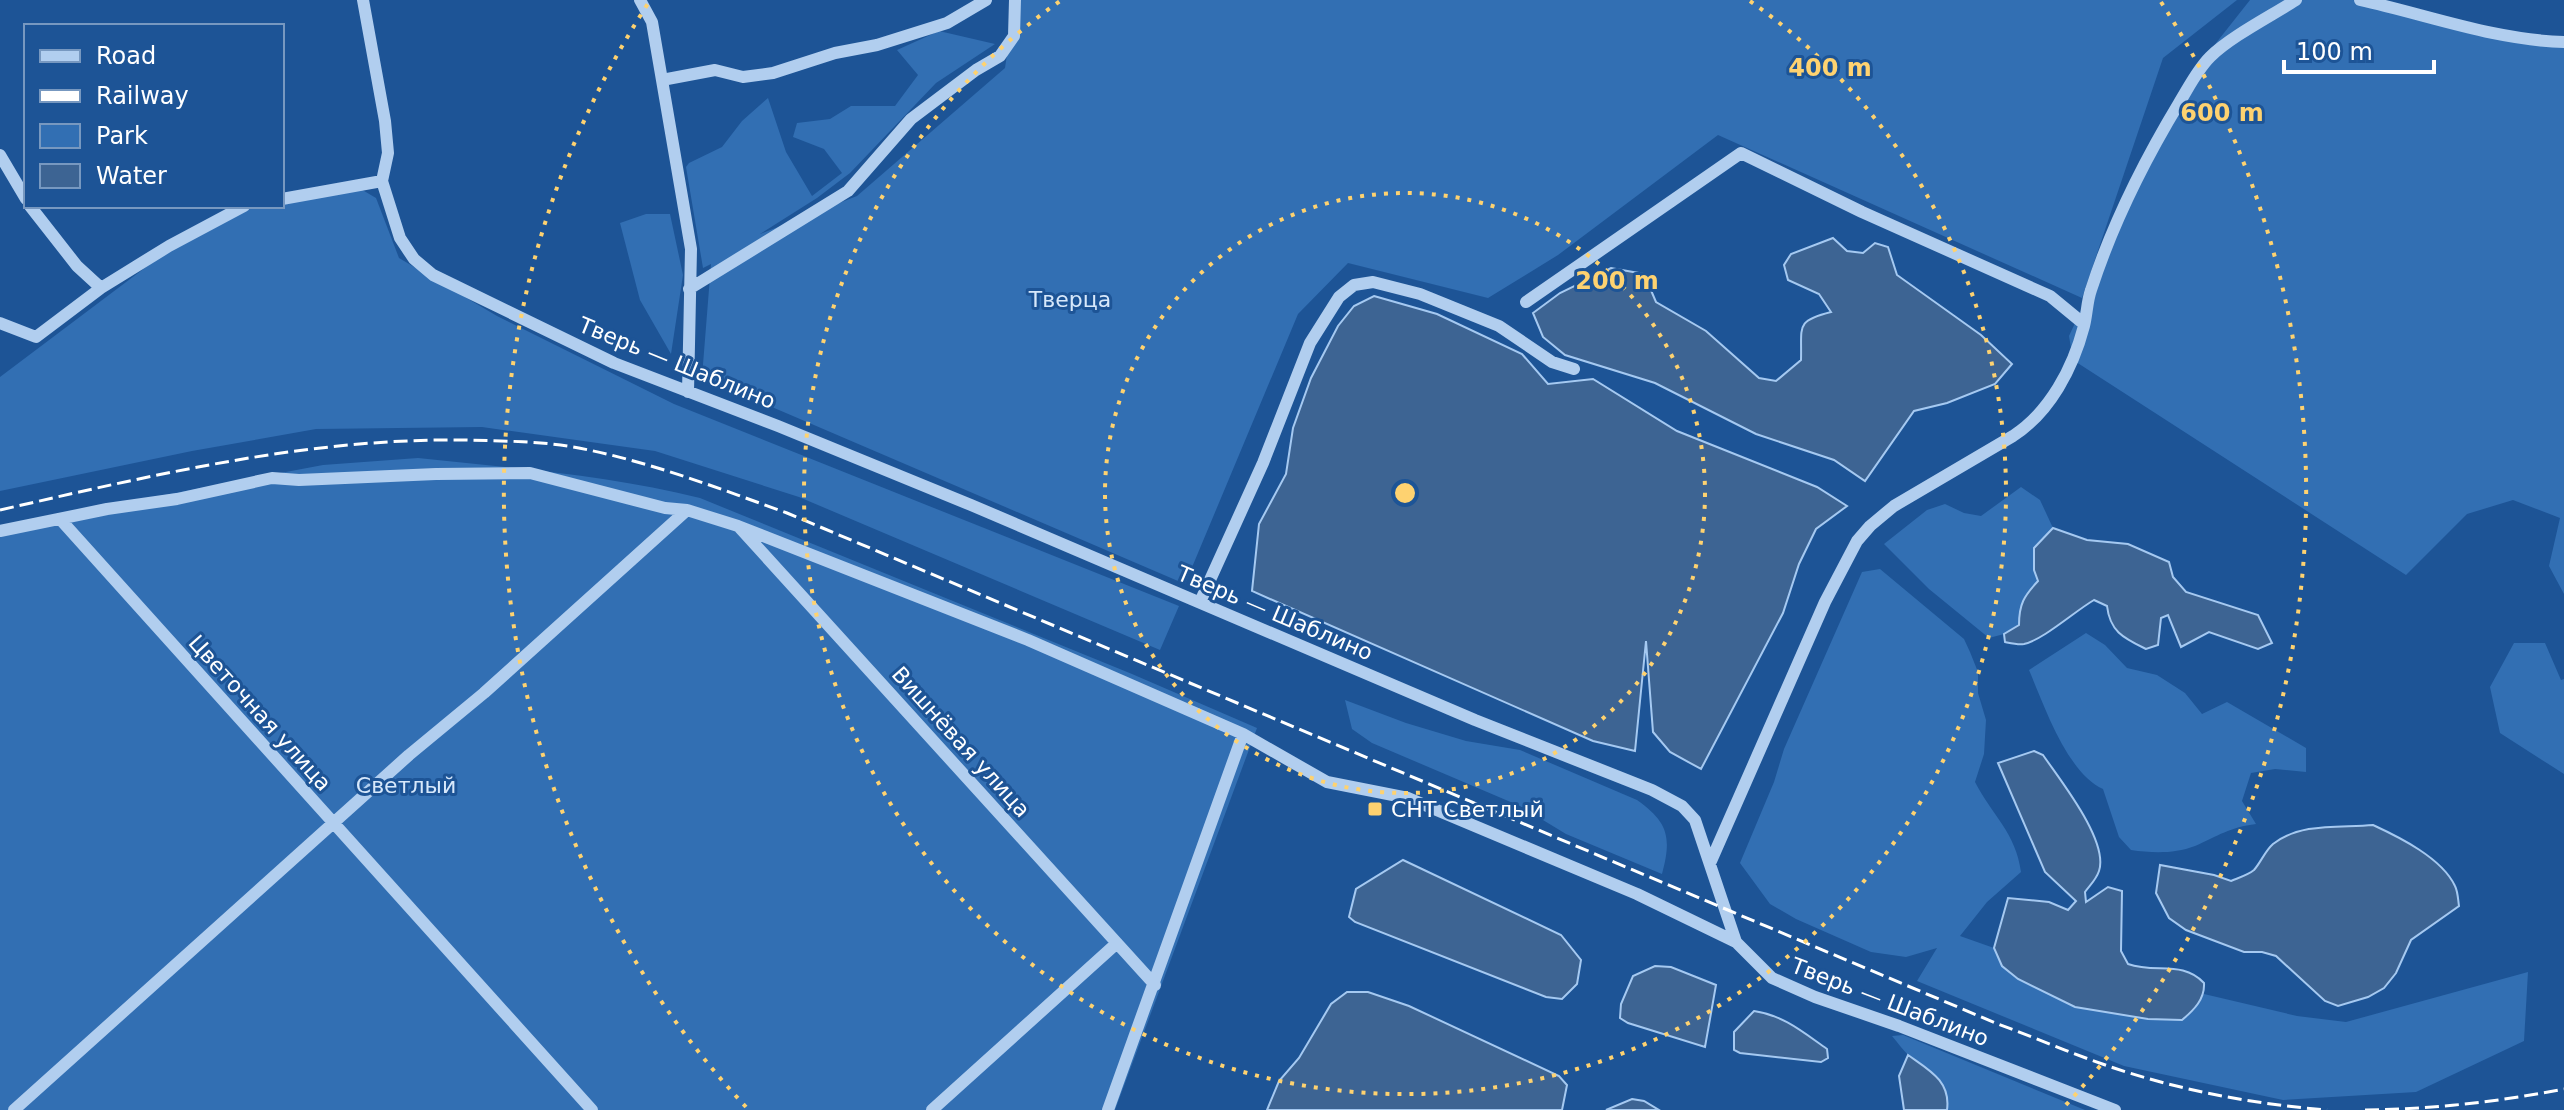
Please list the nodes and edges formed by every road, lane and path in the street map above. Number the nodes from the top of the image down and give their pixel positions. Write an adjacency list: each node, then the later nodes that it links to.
1 (363, 0): 10 (street)
2 (640, 0): 8 (street)
3 (986, 0): 8 (street)
4 (1015, 0): 16 (street)
5 (2296, 0): 19 (street)
6 (2360, 0): 7 (street)
7 (2564, 42)
8 (662, 80): 16 (street)
9 (0, 155): 11 (street)
10 (382, 181): 12 (street); 21 (street, Тверь — Шаблино)
11 (24, 196)
12 (284, 199)
13 (32, 208): 15 (street)
14 (240, 208): 15 (street)
15 (101, 288): 18 (street)
16 (689, 289): 21 (street)
17 (1526, 302): 19 (street)
18 (0, 323)
19 (2084, 324): 29 (street)
20 (1574, 369): 26 (street)
21 (688, 392): 26 (street, Тверь — Шаблино)
22 (687, 510): 23 (street); 24 (street); 28 (street)
23 (60, 519): 25 (street); 28 (street, Цветочная улица)
24 (738, 526): 27 (street); 31 (street, Вишнёвая улица)
25 (0, 531)
26 (1200, 602): 29 (street, Тверь — Шаблино)
27 (1243, 734): 30 (street); 32 (street)
28 (333, 824): 33 (street); 34 (street, Цветочная улица)
29 (1711, 861): 30 (street, Тверь — Шаблино)
30 (1736, 942): 37 (street, Тверь — Шаблино)
31 (1117, 943): 32 (street, Вишнёвая улица); 35 (street)
32 (1155, 985): 36 (street)
33 (14, 1110)
34 (592, 1110)
35 (932, 1110)
36 (1108, 1110)
37 (2115, 1110)

